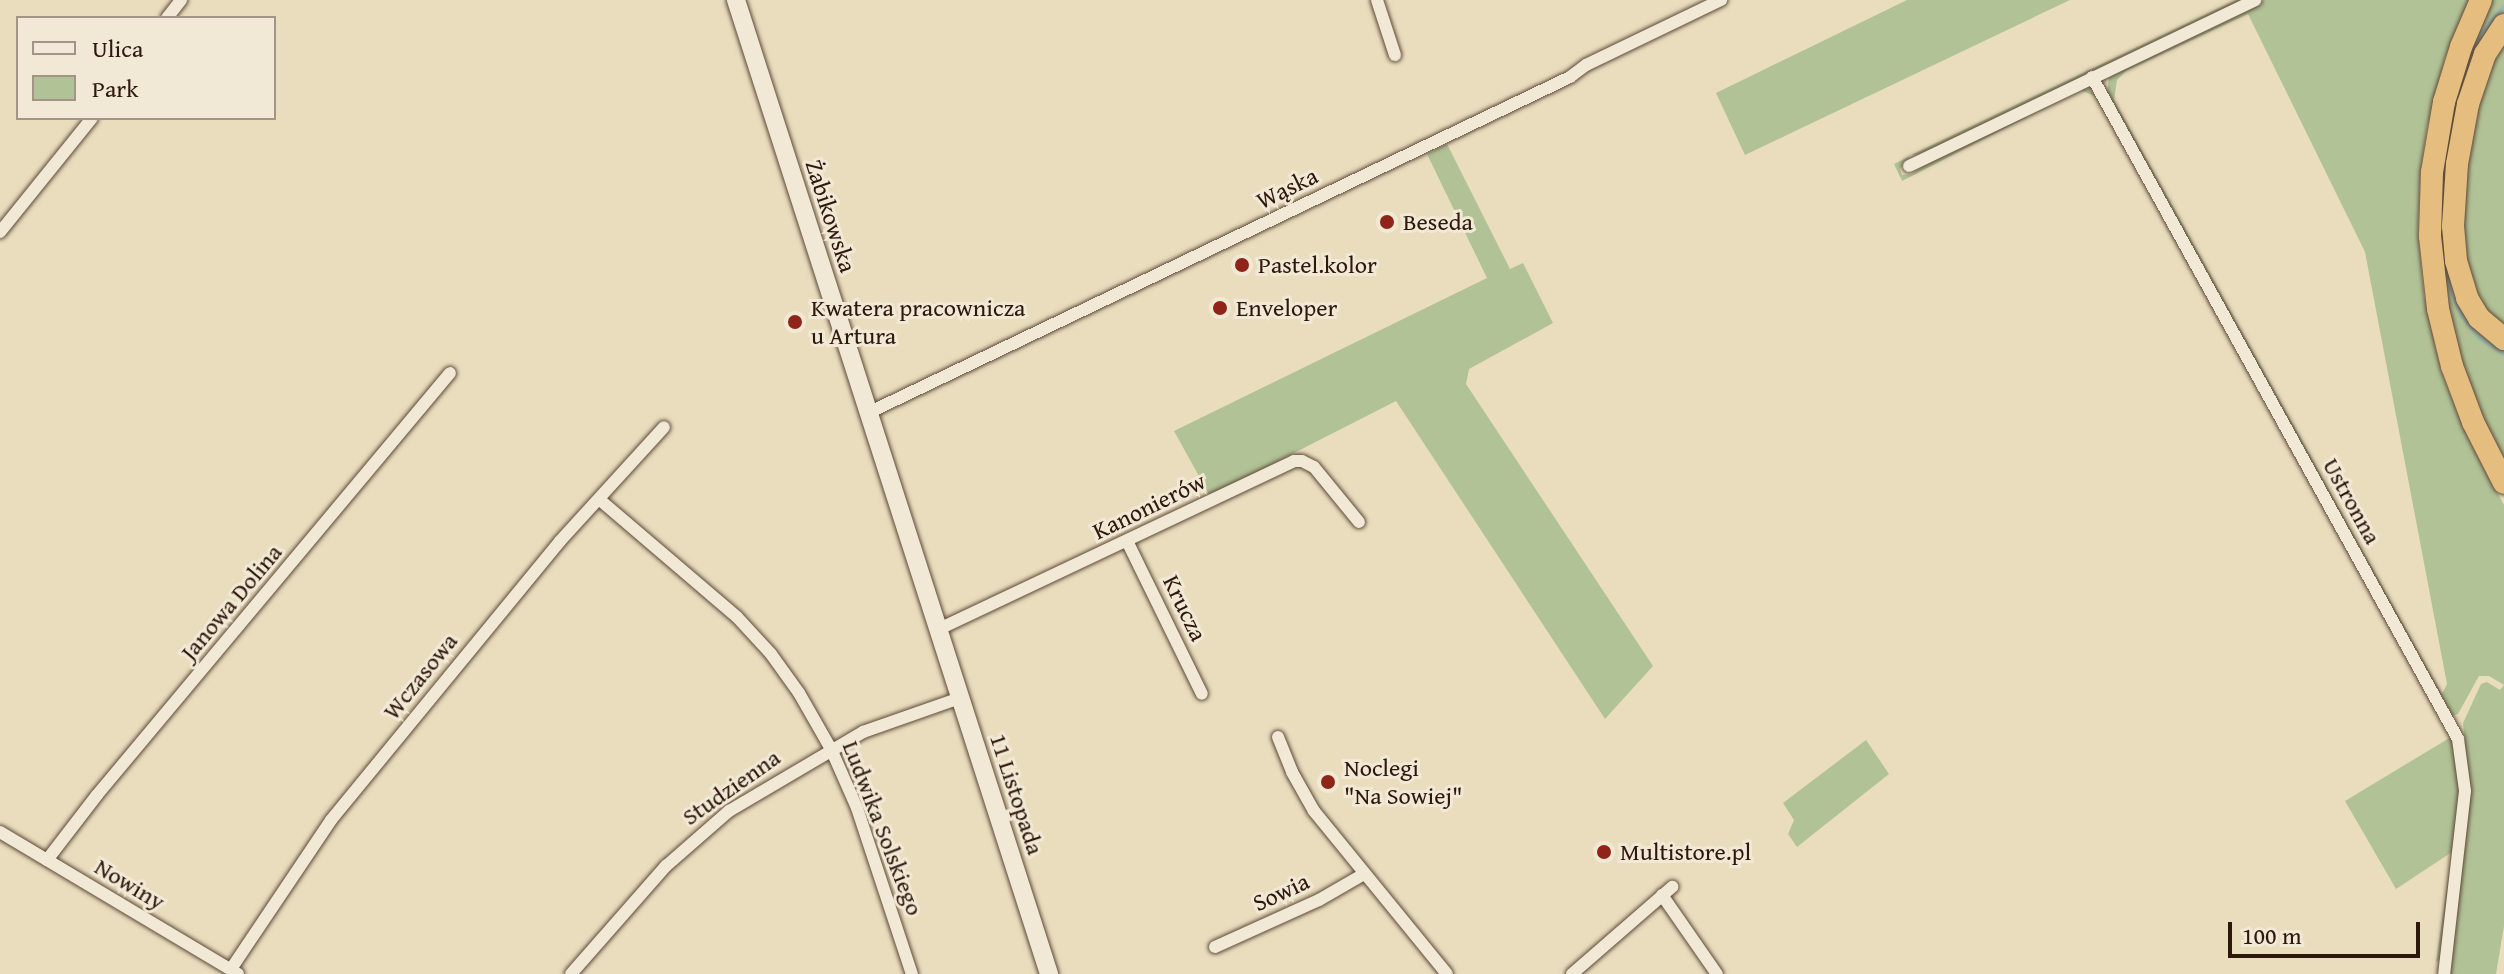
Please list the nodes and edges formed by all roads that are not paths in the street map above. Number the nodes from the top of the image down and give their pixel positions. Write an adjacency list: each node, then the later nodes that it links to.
1 (181, 0): 7 (street)
2 (736, 0): 16 (street, Żabikowska)
3 (1377, 0): 9 (street)
4 (1721, 0): 16 (street, Wąska)
5 (2255, 0): 10 (street)
6 (2481, 0): 18 (highway)
7 (169, 16)
8 (2504, 25): 14 (highway)
9 (1395, 55)
10 (2092, 77): 12 (street); 38 (street, Ustronna)
11 (90, 120): 13 (street)
12 (1909, 166)
13 (0, 232)
14 (2504, 339)
15 (450, 373): 28 (street, Janowa Dolina)
16 (870, 412): 22 (street, Żabikowska)
17 (664, 427): 19 (street, Wczasowa)
18 (2504, 483)
19 (600, 500): 26 (street, Ludwika Solskiego); 31 (street, Wczasowa)
20 (1359, 522): 21 (street, Kanonierów)
21 (1127, 541): 22 (street, Kanonierów); 23 (street, Krucza)
22 (939, 629): 24 (street, 11 Listopada)
23 (1202, 694)
24 (960, 698): 26 (street, Studzienna); 34 (street, 11 Listopada)
25 (1278, 737): 29 (street)
26 (831, 749): 32 (street, Studzienna); 33 (street, Ludwika Solskiego)
27 (0, 832): 28 (street, Nowiny)
28 (47, 860): 31 (street, Nowiny)
29 (1364, 874): 30 (street, Sowia); 35 (street)
30 (1215, 947)
31 (234, 972)
32 (571, 974)
33 (912, 974)
34 (1049, 974)
35 (1447, 974)
36 (1572, 974): 37 (street)
37 (1717, 974)
38 (2444, 974)

